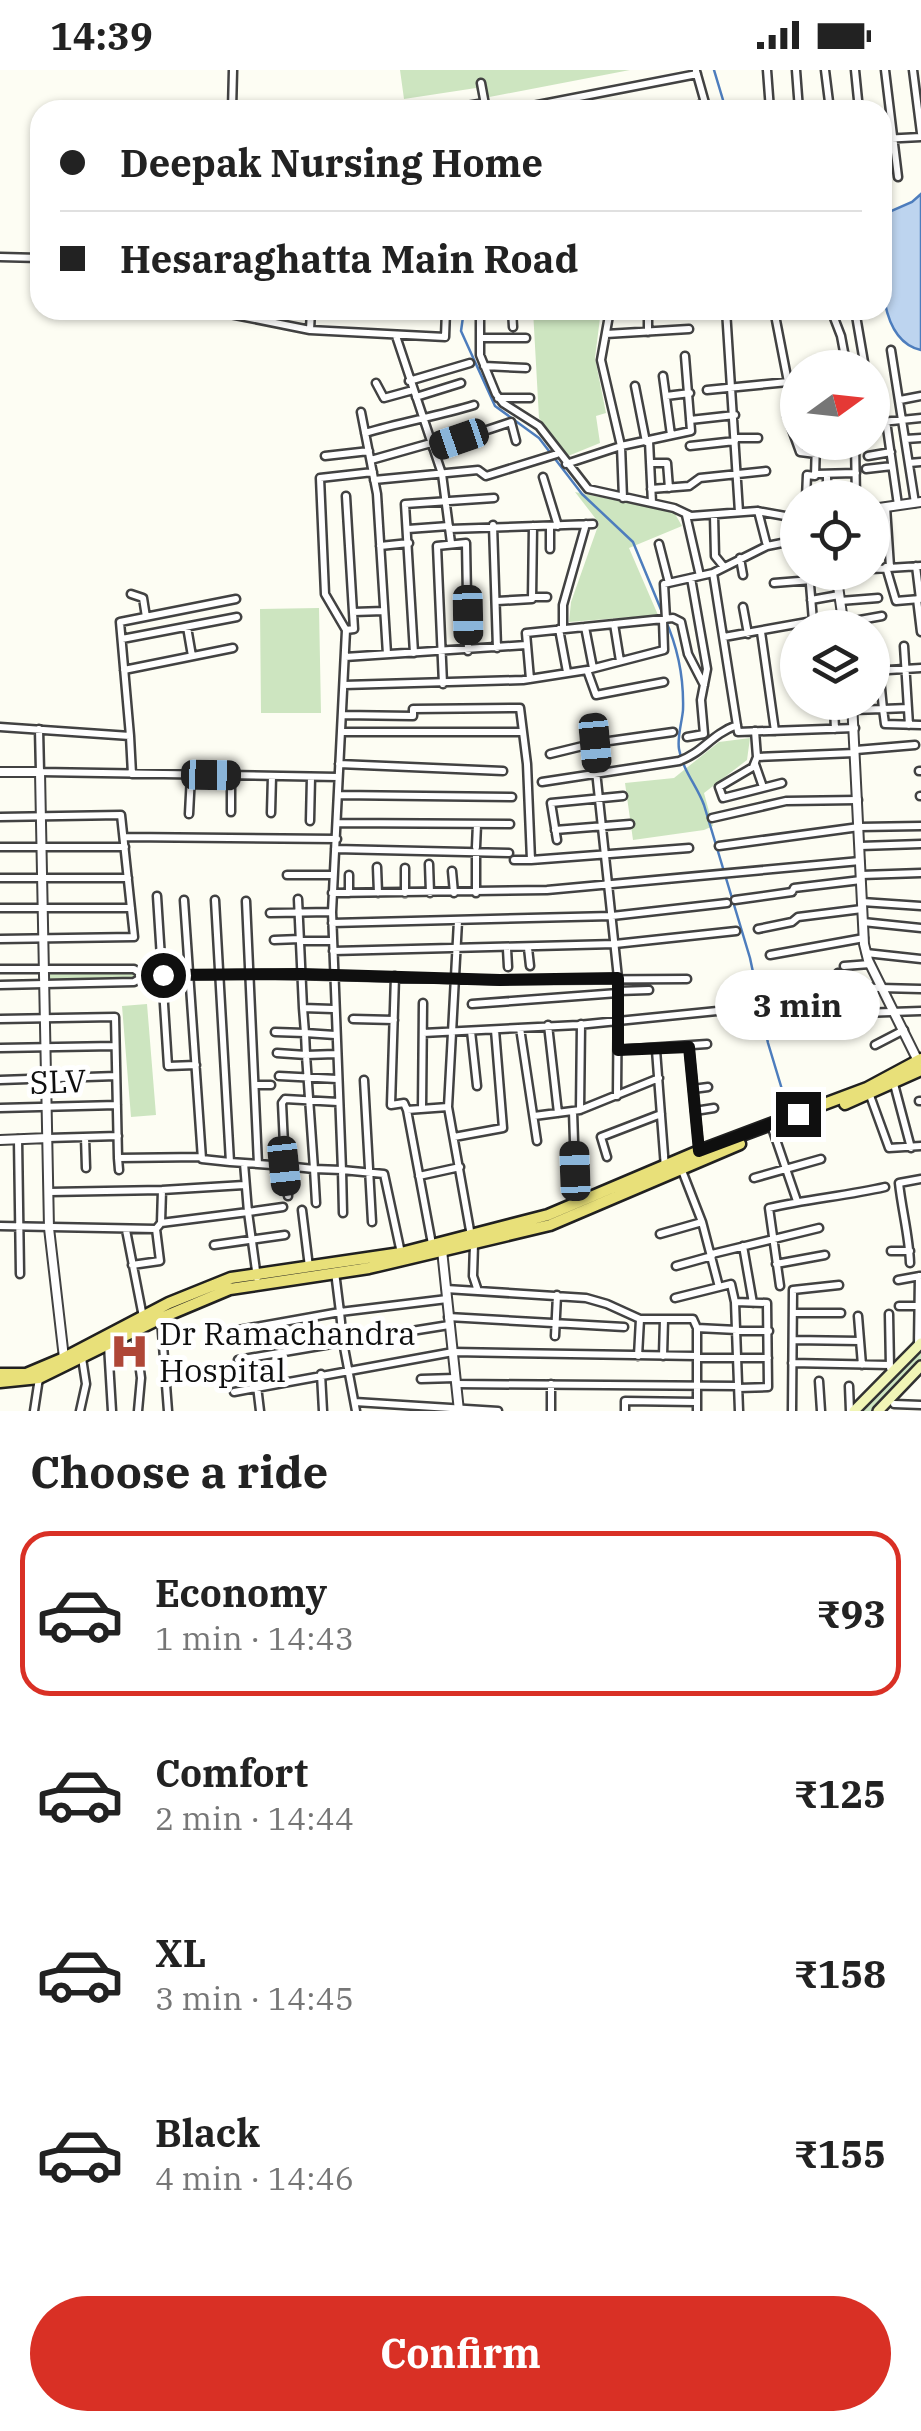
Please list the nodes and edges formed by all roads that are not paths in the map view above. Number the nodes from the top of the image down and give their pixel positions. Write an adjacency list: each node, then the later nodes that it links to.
1 (233, 70): 11 (street)
2 (767, 70): 15 (street)
3 (796, 70): 16 (street)
4 (826, 70): 17 (street)
5 (855, 70): 18 (street)
6 (884, 70): 19 (street)
7 (914, 70): 21 (street)
8 (697, 72): 10 (street); 14 (street)
9 (481, 83): 12 (street)
10 (574, 98): 13 (street)
11 (232, 100)
12 (485, 100)
13 (568, 100)
14 (704, 100)
15 (769, 100)
16 (799, 100)
17 (829, 100)
18 (858, 100)
19 (888, 100)
20 (892, 130): 22 (street)
21 (921, 135): 22 (street)
22 (893, 138): 23 (street)
23 (898, 177)
24 (0, 258): 25 (street)
25 (30, 258)
26 (258, 320): 37 (street)
27 (310, 320): 40 (street)
28 (446, 320): 43 (street)
29 (480, 320): 44 (street)
30 (513, 320): 38 (street)
31 (608, 320): 42 (street)
32 (648, 320): 41 (street)
33 (727, 320): 58 (street)
34 (776, 320): 58 (street)
35 (835, 320): 46 (street)
36 (857, 320): 47 (street)
37 (268, 322): 40 (street)
38 (513, 328)
39 (689, 329): 41 (street)
40 (310, 330): 43 (street)
41 (648, 332): 42 (street)
42 (606, 334): 84 (street)
43 (396, 336): 54 (street)
44 (480, 338): 45 (street); 51 (street)
45 (526, 338)
46 (844, 350)
47 (863, 350)
48 (891, 350): 66 (street)
49 (686, 356): 60 (street)
50 (470, 363): 54 (street)
51 (484, 366): 52 (street); 64 (street)
52 (526, 368)
53 (663, 376): 62 (street)
54 (410, 381): 61 (street)
55 (376, 383): 61 (street)
56 (461, 384): 61 (street)
57 (636, 386): 82 (street)
58 (732, 388): 59 (street); 70 (street)
59 (707, 390)
60 (690, 393): 62 (street); 72 (street)
61 (414, 394): 69 (street)
62 (666, 396): 76 (street)
63 (921, 396): 66 (street)
64 (498, 398): 65 (street); 88 (street)
65 (530, 398)
66 (900, 400): 73 (street)
67 (474, 404): 69 (street)
68 (361, 412): 75 (street)
69 (422, 416): 75 (street); 83 (street)
70 (735, 416): 72 (street); 79 (street)
71 (921, 418): 73 (street)
72 (690, 420): 76 (street)
73 (903, 420): 74 (street); 80 (street)
74 (890, 422)
75 (365, 433): 89 (street)
76 (671, 435): 82 (street)
77 (758, 438): 79 (street)
78 (921, 438): 80 (street)
79 (736, 439): 85 (street); 102 (street)
80 (906, 439): 95 (street)
81 (516, 441): 83 (street)
82 (647, 441): 84 (street); 93 (street)
83 (432, 446): 89 (street); 101 (street)
84 (621, 446): 96 (street); 114 (street)
85 (690, 446)
86 (890, 446): 87 (street)
87 (891, 452): 97 (street)
88 (557, 454): 96 (street); 101 (street)
89 (370, 455): 90 (street); 105 (street)
90 (325, 456)
91 (816, 460): 103 (street)
92 (856, 460): 100 (street)
93 (650, 462): 110 (street); 111 (street)
94 (921, 462): 95 (street)
95 (909, 463): 116 (street)
96 (566, 464): 114 (street)
97 (892, 466): 98 (street); 118 (street)
98 (866, 469)
99 (766, 471): 102 (street)
100 (856, 473): 104 (street); 109 (street)
101 (442, 474): 105 (street); 115 (street)
102 (736, 474): 110 (street); 121 (street)
103 (815, 474): 104 (street); 107 (street)
104 (827, 474): 108 (street)
105 (374, 476): 134 (street); 173 (street)
106 (543, 477): 127 (street)
107 (808, 480)
108 (827, 480)
109 (856, 480)
110 (669, 488): 111 (street)
111 (652, 489): 117 (street)
112 (346, 496): 164 (street)
113 (494, 498): 115 (street)
114 (623, 498): 117 (street)
115 (446, 500): 128 (street); 129 (street)
116 (918, 502): 118 (street)
117 (652, 503): 122 (street)
118 (898, 506): 119 (street)
119 (890, 507)
120 (758, 511): 121 (street); 124 (street); 135 (street)
121 (739, 512): 123 (street)
122 (686, 514): 123 (street); 143 (street)
123 (714, 515): 139 (street)
124 (780, 516)
125 (493, 526): 126 (street); 128 (street); 159 (street)
126 (534, 526): 127 (street); 153 (street)
127 (554, 526): 136 (street); 172 (street)
128 (449, 527): 129 (street); 132 (street)
129 (408, 529): 130 (street)
130 (409, 542): 134 (street); 185 (street)
131 (780, 543): 135 (street)
132 (450, 544): 183 (street); 184 (street)
133 (659, 544): 147 (street)
134 (380, 546): 163 (street)
135 (768, 546): 137 (street)
136 (550, 549)
137 (740, 558): 139 (street); 142 (street)
138 (918, 566): 140 (street); 152 (street)
139 (724, 567): 141 (street)
140 (890, 567)
141 (713, 573): 143 (street); 177 (street)
142 (742, 575)
143 (700, 576): 145 (street)
144 (890, 576): 152 (street)
145 (690, 578): 147 (street); 200 (street)
146 (780, 582): 148 (street)
147 (669, 583): 167 (street)
148 (774, 583)
149 (811, 590): 158 (street)
150 (838, 590): 156 (street)
151 (131, 594): 165 (street)
152 (919, 596): 175 (street)
153 (532, 597): 154 (street); 159 (street)
154 (547, 597)
155 (236, 598): 165 (street)
156 (839, 598): 157 (street); 158 (street); 162 (street)
157 (878, 598)
158 (811, 600): 161 (street)
159 (497, 601): 182 (street)
160 (743, 608): 176 (street)
161 (812, 610)
162 (841, 610)
163 (384, 611): 164 (street); 186 (street)
164 (353, 612): 173 (street)
165 (146, 616): 178 (street)
166 (237, 617): 169 (street)
167 (664, 620): 168 (street); 189 (street); 200 (street)
168 (614, 624): 170 (street); 189 (street)
169 (187, 626): 178 (street); 187 (street)
170 (586, 627): 172 (street); 192 (street)
171 (780, 628): 174 (street)
172 (561, 629): 179 (street); 195 (street)
173 (346, 630): 188 (street)
174 (761, 632): 176 (street); 217 (street)
175 (921, 632)
176 (748, 634): 177 (street)
177 (724, 637): 210 (street)
178 (122, 639): 193 (street)
179 (526, 645): 182 (street); 196 (street)
180 (904, 646): 190 (street)
181 (233, 648): 187 (street)
182 (497, 648): 184 (street)
183 (441, 651): 184 (street); 185 (street); 198 (street)
184 (468, 651)
185 (414, 653): 186 (street)
186 (387, 654): 188 (street)
187 (192, 656): 193 (street)
188 (345, 657): 199 (street)
189 (620, 661): 192 (street)
190 (906, 668): 191 (street); 194 (street); 201 (street)
191 (921, 668)
192 (590, 669): 195 (street); 197 (street)
193 (124, 670): 224 (street)
194 (890, 670)
195 (568, 673): 196 (street)
196 (530, 679): 198 (street)
197 (664, 682)
198 (442, 684): 199 (street)
199 (344, 685): 203 (street)
200 (704, 685): 225 (street)
201 (908, 708): 202 (street); 211 (street)
202 (890, 710)
203 (342, 715): 204 (street); 218 (street)
204 (361, 716): 205 (street); 222 (street)
205 (413, 716): 219 (street); 223 (street)
206 (835, 720): 216 (street)
207 (854, 720): 214 (street)
208 (884, 720): 211 (street)
209 (590, 724): 226 (street)
210 (737, 725): 221 (street); 235 (street)
211 (910, 725): 212 (street)
212 (921, 725)
213 (0, 727): 215 (street)
214 (855, 728): 216 (street); 228 (street)
215 (38, 729): 224 (street); 234 (street)
216 (836, 729): 217 (street)
217 (775, 731): 221 (street)
218 (341, 732): 222 (street); 231 (street)
219 (522, 732): 223 (street); 280 (street)
220 (674, 732): 226 (street)
221 (754, 732): 230 (street)
222 (360, 733): 223 (street)
223 (413, 734)
224 (130, 736): 236 (street)
225 (687, 737)
226 (595, 743): 229 (street); 235 (street)
227 (915, 745): 228 (street)
228 (856, 751): 230 (street); 249 (street)
229 (550, 754)
230 (756, 760): 244 (street); 244 (street)
231 (339, 764): 232 (street); 241 (street)
232 (503, 771)
233 (0, 772): 234 (street)
234 (40, 772): 236 (street); 254 (street)
235 (598, 772): 242 (street); 248 (street)
236 (132, 774): 237 (street)
237 (191, 775): 238 (street); 251 (street)
238 (231, 775): 239 (street); 250 (street)
239 (272, 776): 240 (street); 252 (street)
240 (311, 776): 241 (street); 256 (street)
241 (338, 777): 245 (street)
242 (542, 782)
243 (782, 782): 244 (street)
244 (763, 787)
245 (338, 795): 247 (street); 257 (street)
246 (624, 796): 248 (street)
247 (512, 797)
248 (600, 799): 261 (street); 264 (street)
249 (858, 800): 255 (street); 263 (street)
250 (231, 812)
251 (190, 814)
252 (271, 814)
253 (0, 817): 254 (street)
254 (40, 817): 265 (street); 269 (street)
255 (712, 818)
256 (310, 822)
257 (337, 823): 258 (street); 266 (street)
258 (476, 824): 259 (street); 276 (street)
259 (510, 824)
260 (630, 824): 261 (street)
261 (603, 826): 264 (street); 278 (street)
262 (921, 826): 263 (street)
263 (859, 827): 270 (street); 271 (street)
264 (555, 830): 267 (street)
265 (124, 837): 266 (street); 273 (street)
266 (337, 839): 275 (street)
267 (557, 840)
268 (921, 844): 271 (street)
269 (41, 846): 272 (street); 273 (street); 291 (street)
270 (720, 846)
271 (860, 846): 281 (street)
272 (0, 847)
273 (125, 848): 292 (street)
274 (689, 848): 278 (street)
275 (335, 849): 277 (street); 288 (street)
276 (476, 849): 277 (street); 280 (street); 301 (street)
277 (369, 850): 279 (street)
278 (606, 856): 280 (street); 294 (street)
279 (369, 860)
280 (531, 860)
281 (860, 860): 293 (street); 294 (street)
282 (429, 864): 299 (street)
283 (377, 867): 297 (street)
284 (405, 868): 298 (street)
285 (452, 870): 300 (street)
286 (921, 873): 293 (street)
287 (287, 875): 288 (street)
288 (333, 875): 295 (street)
289 (349, 875): 296 (street)
290 (0, 878): 291 (street)
291 (42, 878): 292 (street); 310 (street)
292 (128, 878): 311 (street)
293 (861, 878): 307 (street); 315 (street)
294 (609, 885): 301 (street); 315 (street)
295 (332, 893): 296 (street); 314 (street)
296 (349, 893): 297 (street)
297 (378, 893): 298 (street)
298 (405, 893): 299 (street)
299 (430, 893): 300 (street)
300 (454, 893): 301 (street)
301 (476, 893)
302 (156, 896): 345 (street)
303 (298, 899): 313 (street)
304 (184, 900): 341 (street)
305 (214, 900): 346 (street)
306 (246, 902): 342 (street)
307 (862, 906): 308 (street); 317 (street); 319 (street)
308 (921, 906)
309 (0, 908): 310 (street)
310 (42, 908): 311 (street); 324 (street)
311 (131, 908): 324 (street)
312 (270, 912): 313 (street)
313 (298, 912): 314 (street); 326 (street)
314 (332, 912): 318 (street)
315 (612, 916): 316 (street); 328 (street)
316 (458, 921): 318 (street); 331 (street)
317 (863, 922): 320 (street); 323 (street)
318 (332, 923): 327 (street)
319 (758, 928)
320 (921, 928)
321 (736, 931): 328 (street)
322 (0, 938): 324 (street)
323 (864, 938): 333 (street); 334 (street)
324 (43, 940): 339 (street)
325 (274, 940): 326 (street)
326 (300, 940): 327 (street); 343 (street)
327 (332, 940): 332 (street)
328 (615, 944): 330 (street); 350 (street)
329 (507, 948): 330 (street); 331 (street); 338 (street)
330 (528, 948): 337 (street)
331 (456, 949): 332 (street); 349 (street)
332 (333, 951): 344 (street)
333 (866, 952): 335 (street); 336 (street)
334 (770, 955)
335 (921, 958)
336 (870, 964): 354 (street); 354 (street)
337 (530, 966)
338 (508, 967)
339 (44, 968): 340 (street); 347 (street); 353 (street)
340 (0, 969)
341 (188, 974): 345 (street); 346 (street); 394 (street)
342 (250, 974): 343 (street); 346 (street); 404 (street)
343 (302, 974): 344 (street); 361 (street)
344 (333, 974): 348 (street); 362 (street)
345 (163, 975): 347 (street); 394 (street)
346 (219, 975): 440 (street)
347 (144, 976): 353 (street)
348 (395, 976): 349 (street); 369 (street)
349 (454, 977): 350 (street); 379 (street)
350 (618, 978): 351 (street); 357 (street)
351 (687, 979)
352 (0, 985): 353 (street)
353 (44, 985): 366 (street)
354 (882, 986): 355 (street); 363 (street)
355 (921, 989)
356 (649, 990): 357 (street)
357 (618, 992): 359 (street); 370 (street)
358 (423, 1003): 378 (street)
359 (472, 1004)
360 (757, 1007): 370 (street)
361 (303, 1008): 362 (street); 380 (street)
362 (333, 1008): 381 (street)
363 (895, 1011): 364 (street); 365 (street); 375 (street)
364 (921, 1011)
365 (772, 1016)
366 (45, 1018): 367 (street); 384 (street); 385 (street)
367 (0, 1019)
368 (353, 1019): 369 (street)
369 (394, 1020): 419 (street)
370 (618, 1020): 371 (street); 388 (street)
371 (581, 1024): 372 (street); 420 (street)
372 (548, 1026): 373 (street); 422 (street)
373 (520, 1028): 374 (street); 424 (street)
374 (495, 1029): 376 (street); 428 (street)
375 (904, 1030): 383 (street); 393 (street)
376 (471, 1031): 379 (street); 406 (street)
377 (275, 1032): 380 (street)
378 (423, 1032): 379 (street); 418 (street)
379 (451, 1032): 415 (street)
380 (305, 1034): 381 (street); 391 (street)
381 (334, 1034): 392 (street)
382 (707, 1044): 386 (street)
383 (876, 1045)
384 (116, 1046): 385 (street); 395 (street)
385 (46, 1047): 387 (street); 398 (street)
386 (689, 1047): 389 (street); 408 (street)
387 (0, 1048)
388 (618, 1050): 389 (street); 410 (street)
389 (656, 1050): 399 (street)
390 (277, 1053): 391 (street)
391 (306, 1054): 392 (street); 397 (street)
392 (335, 1054): 400 (street)
393 (920, 1064): 403 (main road); 409 (main road)
394 (196, 1065): 436 (street)
395 (116, 1076): 398 (street); 413 (street)
396 (278, 1076): 397 (street)
397 (307, 1077): 400 (street); 411 (street)
398 (46, 1078): 401 (street); 414 (street)
399 (658, 1078): 410 (street); 423 (street)
400 (337, 1079): 412 (street)
401 (0, 1080)
402 (364, 1080): 452 (street)
403 (894, 1084): 409 (main road); 434 (street)
404 (255, 1086): 405 (street); 442 (street)
405 (272, 1086)
406 (478, 1086)
407 (708, 1087): 408 (street)
408 (693, 1089): 421 (street)
409 (868, 1091): 425 (main road); 434 (street)
410 (617, 1096): 420 (street)
411 (308, 1100): 412 (street); 443 (street); 447 (street)
412 (338, 1102): 450 (street)
413 (117, 1105): 414 (street, SLV); 426 (street)
414 (47, 1107): 416 (street, SLV); 429 (street)
415 (448, 1107): 418 (street); 428 (street)
416 (0, 1108)
417 (714, 1108): 421 (street)
418 (422, 1109): 419 (street)
419 (407, 1110): 453 (street)
420 (576, 1110): 422 (street); 464 (street)
421 (695, 1111): 435 (street)
422 (558, 1113): 424 (street)
423 (661, 1114): 437 (street); 451 (street)
424 (534, 1116): 432 (street)
425 (772, 1128): 435 (main road); 445 (main road); 448 (street)
426 (118, 1136): 427 (street); 438 (street)
427 (85, 1137): 429 (street); 446 (street)
428 (454, 1137): 444 (street)
429 (48, 1138): 430 (street); 459 (street)
430 (18, 1139): 431 (street); 473 (street)
431 (0, 1140)
432 (538, 1140)
433 (921, 1146): 434 (street)
434 (911, 1148)
435 (699, 1151): 451 (main road)
436 (202, 1157): 438 (street); 440 (street)
437 (606, 1157)
438 (118, 1158): 449 (street)
439 (820, 1159): 448 (street)
440 (230, 1162): 441 (street)
441 (244, 1164): 442 (street); 456 (street)
442 (258, 1164): 443 (street)
443 (284, 1166): 447 (street); 460 (street)
444 (460, 1167): 453 (street); 482 (street)
445 (681, 1167): 451 (main road); 471 (street)
446 (86, 1168)
447 (314, 1169): 450 (street); 465 (street)
448 (787, 1169): 454 (street); 463 (street)
449 (119, 1170)
450 (342, 1170): 452 (street); 469 (street)
451 (666, 1170): 464 (main road); 482 (main road)
452 (370, 1172): 461 (street); 462 (street)
453 (419, 1176): 485 (street)
454 (754, 1178)
455 (921, 1179): 487 (street)
456 (244, 1185): 458 (street); 468 (street)
457 (884, 1187): 463 (street)
458 (162, 1190): 459 (street); 474 (street)
459 (49, 1192): 475 (street)
460 (288, 1196)
461 (388, 1197): 462 (street); 488 (street)
462 (371, 1200): 470 (street)
463 (797, 1201): 480 (street)
464 (576, 1202): 482 (main road)
465 (316, 1204)
466 (283, 1207): 468 (street)
467 (302, 1210): 495 (street)
468 (248, 1212): 474 (street); 481 (street)
469 (343, 1214)
470 (372, 1222)
471 (702, 1222): 478 (street); 490 (street)
472 (0, 1226): 473 (street)
473 (18, 1226): 475 (street); 497 (street)
474 (158, 1226): 477 (street); 493 (street)
475 (49, 1228): 477 (street); 539 (street)
476 (819, 1228): 480 (street)
477 (126, 1230): 493 (street)
478 (660, 1234)
479 (286, 1235): 481 (street)
480 (771, 1238): 484 (street); 492 (street)
481 (251, 1240): 483 (street); 499 (street)
482 (472, 1240): 485 (main road); 504 (street)
483 (214, 1245)
484 (743, 1246): 490 (street); 509 (street)
485 (437, 1247): 488 (main road); 496 (main road); 505 (street)
486 (891, 1251): 487 (street)
487 (910, 1251): 491 (street)
488 (401, 1253): 496 (main road)
489 (825, 1254): 492 (street)
490 (712, 1255): 494 (street); 501 (street)
491 (910, 1263)
492 (776, 1264): 502 (street)
493 (132, 1265): 517 (street)
494 (676, 1266)
495 (309, 1267): 496 (main road); 499 (main road)
496 (335, 1269): 499 (main road); 512 (street)
497 (20, 1274)
498 (920, 1276): 500 (street); 511 (street)
499 (257, 1279): 517 (main road); 518 (main road)
500 (898, 1280)
501 (720, 1286): 507 (street); 508 (street)
502 (780, 1286)
503 (840, 1286): 514 (street)
504 (478, 1291): 505 (street); 506 (street)
505 (447, 1294): 512 (street); 521 (street)
506 (556, 1295): 519 (street); 522 (street)
507 (675, 1298)
508 (735, 1302): 509 (street); 525 (street)
509 (753, 1303): 527 (street)
510 (899, 1306): 511 (street)
511 (918, 1306): 533 (street)
512 (340, 1312): 526 (street); 532 (street)
513 (841, 1312): 514 (street)
514 (793, 1314): 530 (street)
515 (890, 1314): 547 (street)
516 (858, 1316): 531 (street)
517 (143, 1318): 539 (main road)
518 (161, 1318): 528 (main road); 573 (street)
519 (640, 1319): 520 (street); 536 (street)
520 (664, 1320): 524 (street); 537 (street)
521 (448, 1321): 522 (street); 532 (street); 535 (street)
522 (556, 1322): 523 (street); 529 (street)
523 (624, 1327)
524 (698, 1328): 525 (street); 538 (street)
525 (737, 1330): 527 (street); 541 (street)
526 (233, 1331)
527 (769, 1331): 542 (street)
528 (134, 1332): 534 (main road); 572 (street)
529 (555, 1336)
530 (793, 1340): 531 (street); 544 (street)
531 (860, 1341): 545 (street)
532 (343, 1342): 543 (street); 548 (street)
533 (919, 1344): 547 (main road)
534 (108, 1345): 540 (main road); 571 (street)
535 (453, 1352): 536 (street); 548 (street); 554 (street)
536 (638, 1356): 537 (street)
537 (663, 1356): 538 (street)
538 (697, 1357): 541 (street); 559 (street)
539 (64, 1358): 549 (main road)
540 (82, 1358): 551 (main road); 570 (street)
541 (736, 1358): 542 (street); 562 (street)
542 (768, 1358): 562 (street)
543 (238, 1360)
544 (792, 1363): 545 (street); 581 (street)
545 (862, 1365): 547 (street)
546 (921, 1366): 557 (main road)
547 (890, 1370): 583 (main road)
548 (350, 1371): 550 (street); 564 (street)
549 (0, 1374)
550 (322, 1374): 560 (street); 575 (street)
551 (39, 1378): 555 (main road); 569 (street)
552 (421, 1379): 554 (street)
553 (820, 1380): 582 (street)
554 (456, 1381): 558 (street); 568 (street)
555 (0, 1382)
556 (921, 1382): 557 (street)
557 (904, 1383): 565 (main road)
558 (551, 1384): 559 (street); 578 (street)
559 (698, 1384): 562 (street); 567 (street)
560 (257, 1386): 563 (street); 574 (street)
561 (849, 1386): 583 (street)
562 (738, 1387): 580 (street)
563 (234, 1392)
564 (355, 1402): 568 (street); 576 (street)
565 (894, 1403): 566 (street); 584 (main road)
566 (921, 1405)
567 (697, 1407): 579 (street)
568 (459, 1410): 577 (street)
569 (34, 1411)
570 (80, 1411)
571 (112, 1411)
572 (138, 1411)
573 (168, 1411)
574 (260, 1411)
575 (323, 1411)
576 (356, 1411)
577 (498, 1411)
578 (551, 1411)
579 (624, 1411)
580 (739, 1411)
581 (792, 1411)
582 (821, 1411)
583 (852, 1411)
584 (878, 1411)

